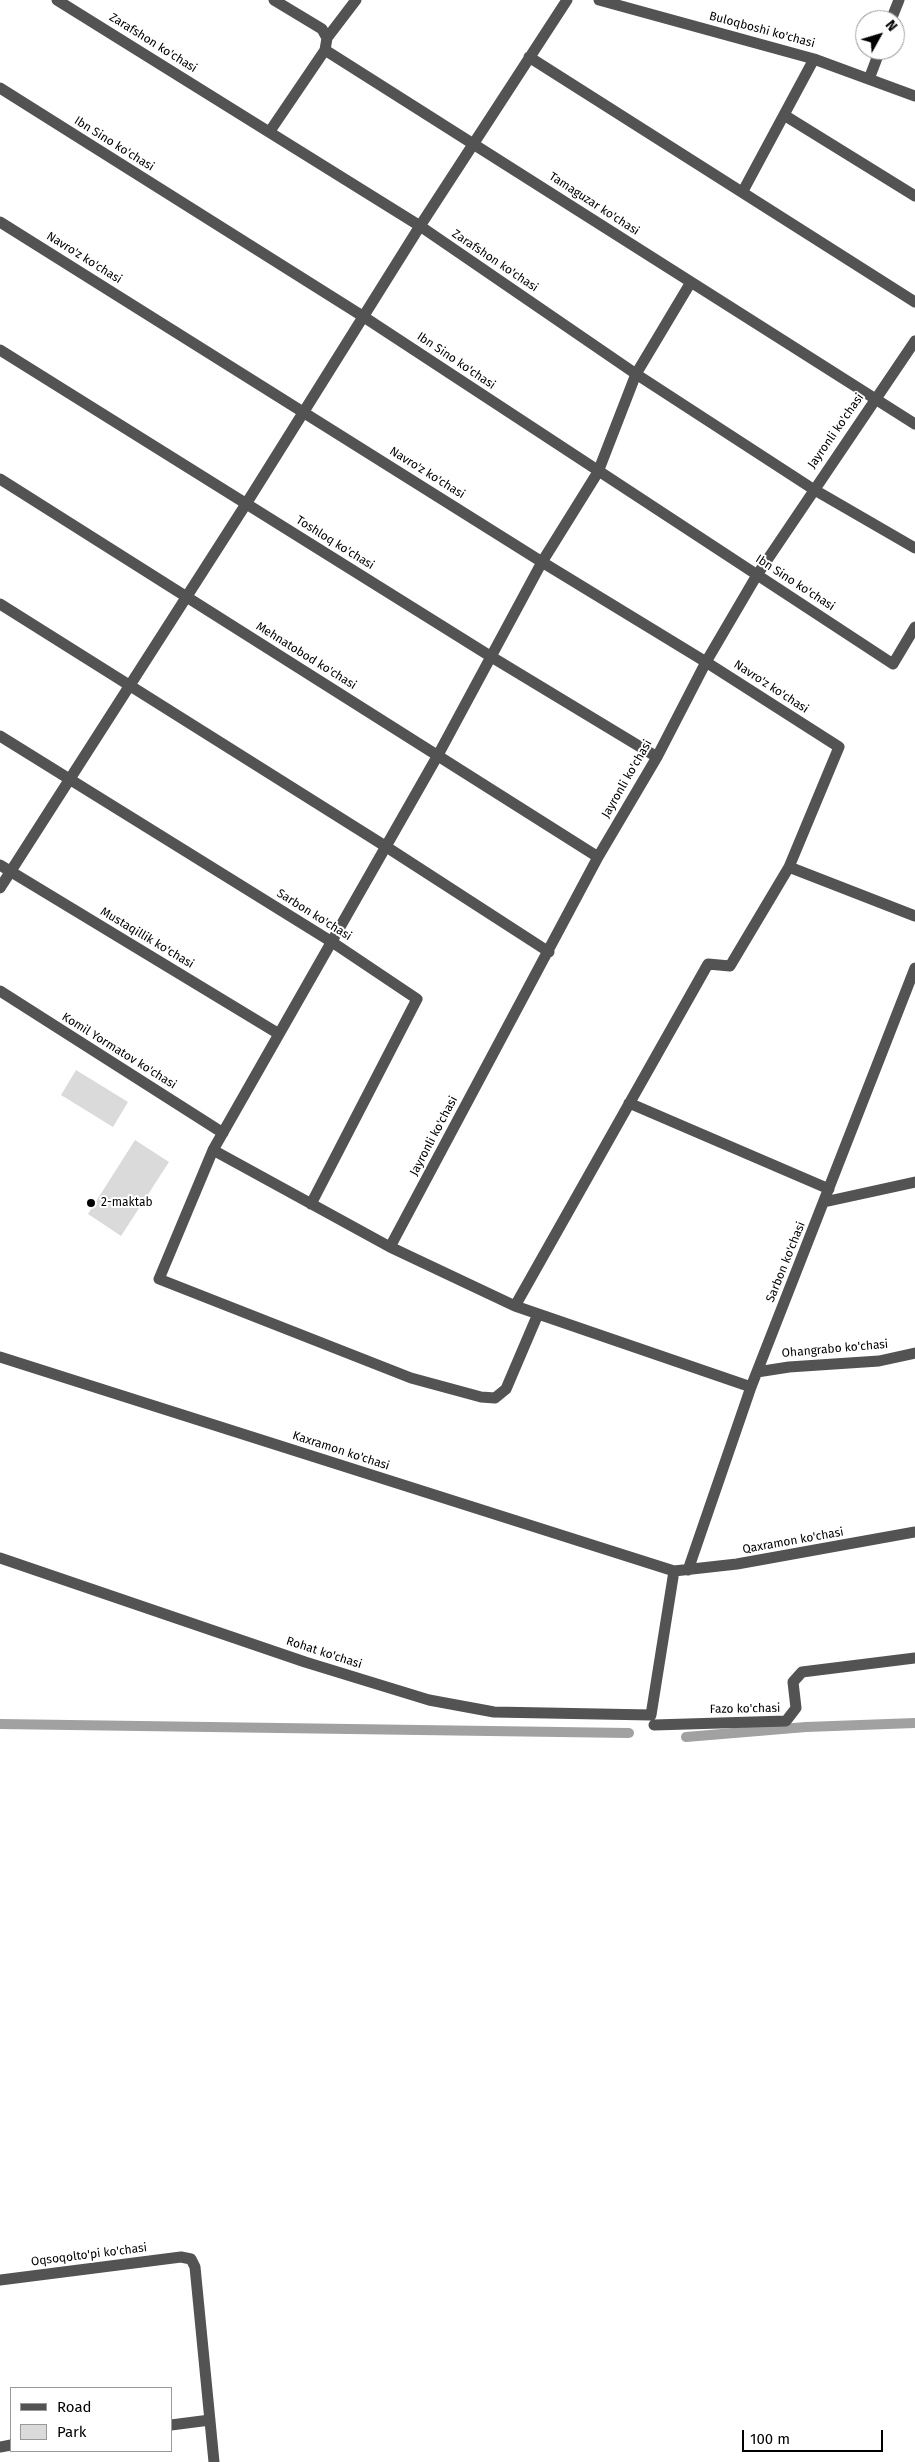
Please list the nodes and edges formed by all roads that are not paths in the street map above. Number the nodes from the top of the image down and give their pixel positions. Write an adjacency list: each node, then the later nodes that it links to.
1 (57, 0): 14 (street, Zarafshon ko'chasi)
2 (274, 0): 6 (street, Tamaguzar ko'chasi)
3 (356, 0): 6 (street)
4 (567, 0): 7 (street)
5 (599, 0): 8 (street, Buloqboshi ko'chasi)
6 (326, 44): 14 (street); 15 (street, Tamaguzar ko'chasi)
7 (529, 57): 15 (street); 16 (street)
8 (814, 59): 10 (street, Buloqboshi ko'chasi); 13 (street)
9 (876, 60): 10 (street)
10 (869, 79): 12 (street, Buloqboshi ko'chasi)
11 (0, 88): 22 (street, Ibn Sino ko'chasi)
12 (915, 96)
13 (784, 115): 16 (street); 17 (street)
14 (270, 131): 19 (street, Zarafshon ko'chasi)
15 (474, 142): 19 (street); 20 (street, Tamaguzar ko'chasi)
16 (743, 191): 21 (street)
17 (915, 196)
18 (0, 222): 27 (street, Navro'z ko'chasi)
19 (420, 226): 22 (street); 25 (street, Zarafshon ko'chasi)
20 (691, 282): 25 (street); 26 (street, Tamaguzar ko'chasi)
21 (915, 302)
22 (364, 317): 27 (street); 29 (street, Ibn Sino ko'chasi)
23 (915, 341): 26 (street, Jayronli ko'chasi)
24 (0, 350): 32 (street, Toshloq ko'chasi)
25 (636, 374): 29 (street); 31 (street, Zarafshon ko'chasi)
26 (876, 399): 28 (street, Tamaguzar ko'chasi); 31 (street, Jayronli ko'chasi)
27 (305, 411): 32 (street); 34 (street, Navro'z ko'chasi)
28 (915, 424)
29 (598, 472): 34 (street); 35 (street, Ibn Sino ko'chasi)
30 (0, 479): 36 (street, Mehnatobod ko'chasi)
31 (813, 489): 33 (street, Zarafshon ko'chasi); 35 (street, Jayronli ko'chasi)
32 (246, 504): 36 (street); 39 (street, Toshloq ko'chasi)
33 (915, 548)
34 (542, 562): 39 (street); 40 (street, Navro'z ko'chasi)
35 (757, 575): 38 (street, Ibn Sino ko'chasi); 40 (street, Jayronli ko'chasi)
36 (186, 596): 41 (street); 43 (street, Mehnatobod ko'chasi)
37 (0, 604): 41 (street)
38 (915, 626)
39 (490, 656): 43 (street); 44 (street, Toshloq ko'chasi)
40 (706, 662): 44 (street, Jayronli ko'chasi); 49 (street, Navro'z ko'chasi)
41 (128, 685): 45 (street); 46 (street)
42 (0, 736): 45 (street, Sarbon ko'chasi)
43 (438, 755): 46 (street); 47 (street, Mehnatobod ko'chasi)
44 (656, 757): 47 (street, Jayronli ko'chasi)
45 (70, 780): 50 (street); 53 (street, Sarbon ko'chasi)
46 (385, 846): 53 (street); 54 (street)
47 (598, 857): 54 (street, Jayronli ko'chasi)
48 (0, 865): 50 (street, Mustaqillik ko'chasi)
49 (789, 867): 52 (street); 58 (street)
50 (10, 871): 51 (street); 57 (street, Mustaqillik ko'chasi)
51 (0, 888)
52 (915, 916)
53 (332, 942): 57 (street); 64 (street, Sarbon ko'chasi)
54 (549, 952): 65 (street, Jayronli ko'chasi)
55 (915, 968): 62 (street, Sarbon ko'chasi)
56 (0, 991): 59 (street, Komil Yormatov ko'chasi)
57 (279, 1034): 59 (street)
58 (629, 1103): 62 (street); 66 (street)
59 (223, 1133): 60 (street)
60 (213, 1150): 64 (street); 67 (street)
61 (915, 1182): 63 (street)
62 (829, 1189): 63 (street, Sarbon ko'chasi)
63 (824, 1202): 70 (street, Sarbon ko'chasi)
64 (311, 1204): 65 (street)
65 (390, 1247): 66 (street)
66 (515, 1306): 67 (street)
67 (538, 1314): 71 (street)
68 (915, 1353): 70 (street, Ohangrabo ko'chasi)
69 (0, 1357): 75 (street, Kaxramon ko'chasi)
70 (757, 1372): 71 (street, Sarbon ko'chasi)
71 (751, 1387): 74 (street, Sarbon ko'chasi)
72 (915, 1532): 74 (street, Qaxramon ko'chasi)
73 (0, 1558): 77 (street, Rohat ko'chasi)
74 (688, 1570): 75 (street, Qaxramon ko'chasi)
75 (674, 1571): 77 (street)
76 (915, 1658): 77 (street, Fazo ko'chasi)
77 (653, 1720)
78 (0, 2280): 79 (street, Oqsoqolto'pi ko'chasi)
79 (210, 2420): 80 (street); 81 (street)
80 (172, 2425)
81 (214, 2462)

